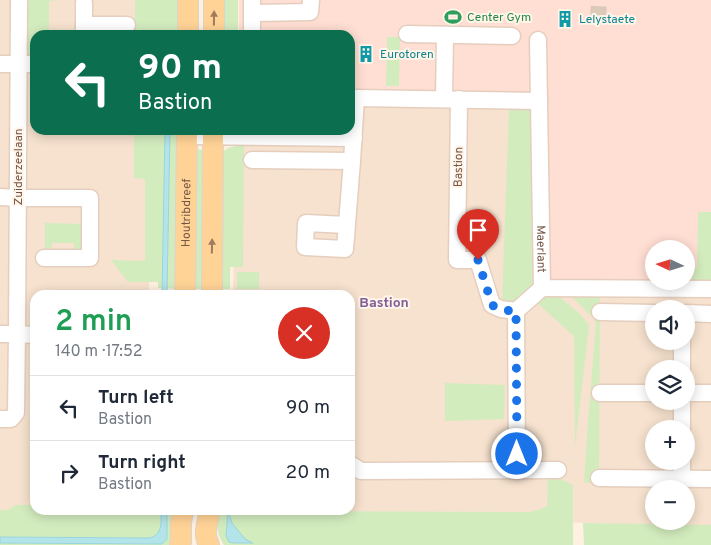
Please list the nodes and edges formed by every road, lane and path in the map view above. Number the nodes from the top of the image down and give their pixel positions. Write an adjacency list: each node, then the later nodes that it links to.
1 (19, 0): 17 (street, Zuiderzeelaan)
2 (188, 0): 9 (main road)
3 (214, 0): 10 (main road, one-way to 3)
4 (84, 3): 8 (street)
5 (252, 6): 6 (street); 11 (street)
6 (310, 6)
7 (127, 25): 8 (street)
8 (84, 30)
9 (188, 30)
10 (214, 30)
11 (252, 30)
12 (407, 34): 13 (street)
13 (445, 35): 14 (street); 18 (street)
14 (512, 36)
15 (538, 40): 19 (street, Maerlant)
16 (0, 64): 17 (street)
17 (27, 64): 29 (street, Zuiderzeelaan)
18 (451, 99): 19 (street); 20 (street); 38 (street, Bastion)
19 (539, 101): 32 (street, Maerlant)
20 (355, 118)
21 (187, 135): 36 (main road, Houtribdreef)
22 (213, 135): 37 (main road, one-way to 22)
23 (292, 135): 25 (street)
24 (354, 135): 25 (street)
25 (354, 138): 27 (street)
26 (252, 160): 27 (street)
27 (352, 162): 30 (street)
28 (0, 197): 29 (street)
29 (18, 198): 31 (street); 44 (street, Zuiderzeelaan)
30 (346, 225)
31 (44, 258)
32 (542, 288): 33 (street, Maerlant); 38 (street)
33 (645, 289)
34 (695, 289): 35 (street, Maerlant)
35 (711, 289)
36 (185, 290)
37 (212, 290)
38 (516, 311): 54 (street)
39 (600, 312): 40 (street)
40 (645, 313)
41 (695, 313): 42 (street)
42 (711, 314)
43 (0, 334): 44 (street)
44 (17, 334): 45 (street); 50 (street, Zuiderzeelaan)
45 (30, 335)
46 (600, 393): 47 (street)
47 (645, 393)
48 (711, 393): 49 (street)
49 (695, 394)
50 (0, 419)
51 (355, 468): 54 (street)
52 (558, 470): 54 (street)
53 (682, 470): 56 (street)
54 (517, 471)
55 (599, 478): 56 (street)
56 (682, 478): 57 (street)
57 (711, 479)
58 (182, 515): 62 (main road)
59 (188, 515): 62 (main road)
60 (208, 515): 62 (main road)
61 (210, 515): 63 (main road)
62 (192, 545)
63 (219, 545)

